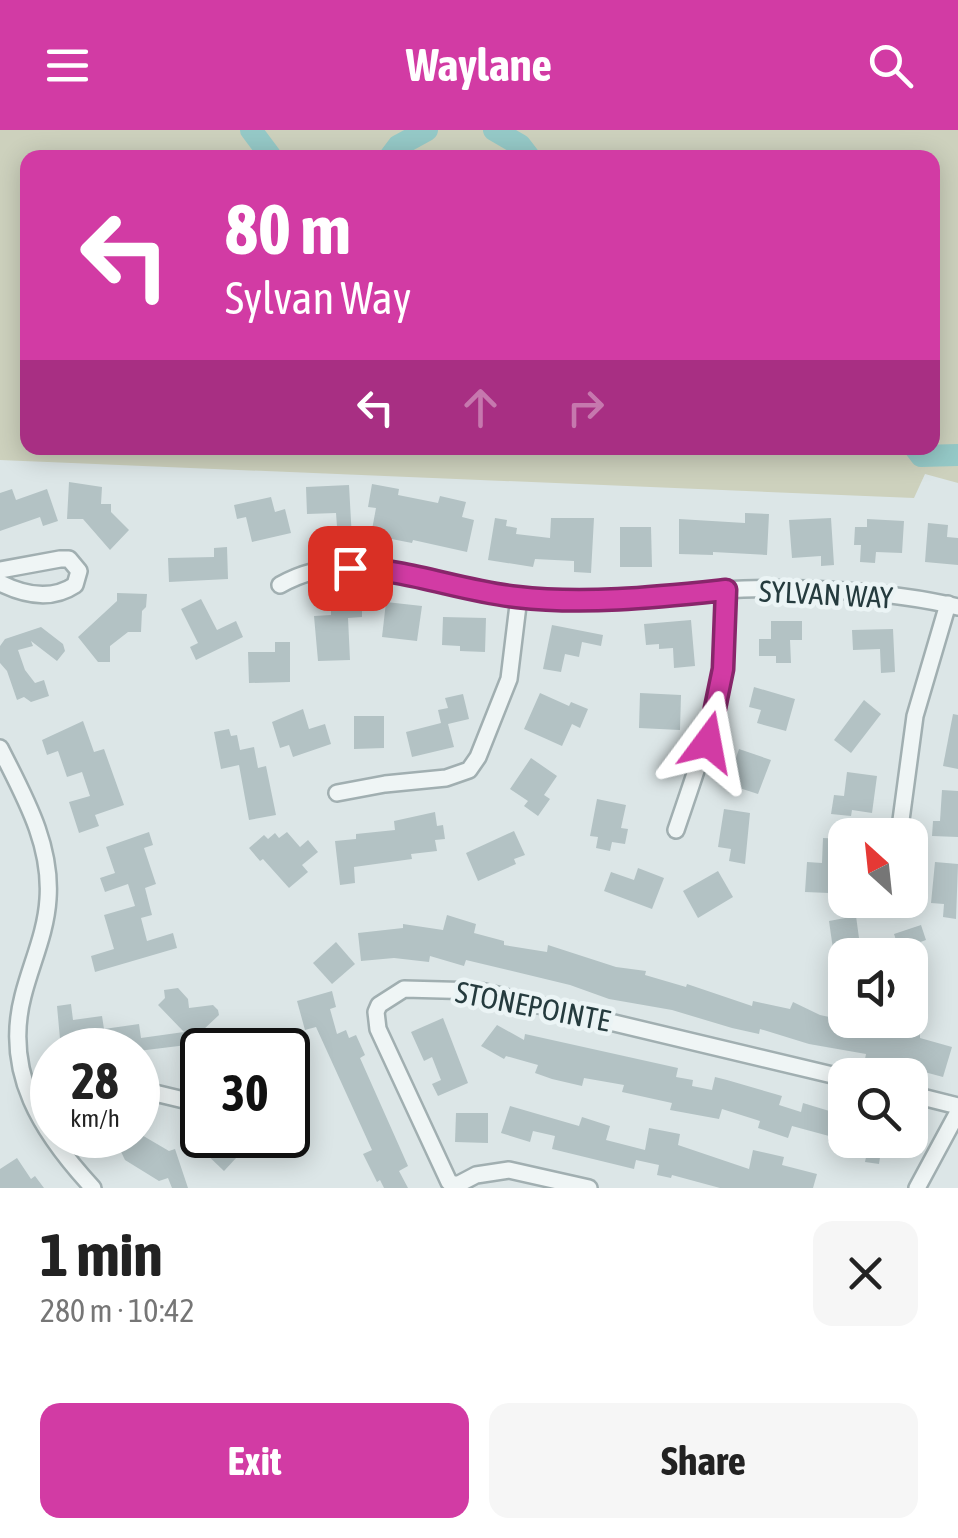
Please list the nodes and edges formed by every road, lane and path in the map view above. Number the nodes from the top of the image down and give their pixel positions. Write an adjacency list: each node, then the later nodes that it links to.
1 (0, 570): 2 (street)
2 (0, 583)
3 (280, 585): 5 (street, SYLVAN WAY)
4 (726, 590): 5 (street, SYLVAN WAY); 6 (street, SYLVAN WAY); 10 (street)
5 (519, 597): 8 (street)
6 (953, 606): 9 (street)
7 (0, 748): 12 (street)
8 (337, 793)
9 (901, 818)
10 (676, 830)
11 (828, 1074): 17 (street, STONEPOINTE)
12 (30, 1099)
13 (928, 1100): 14 (street)
14 (958, 1109): 18 (street)
15 (65, 1158): 16 (street)
16 (93, 1188)
17 (589, 1188)
18 (917, 1188)

